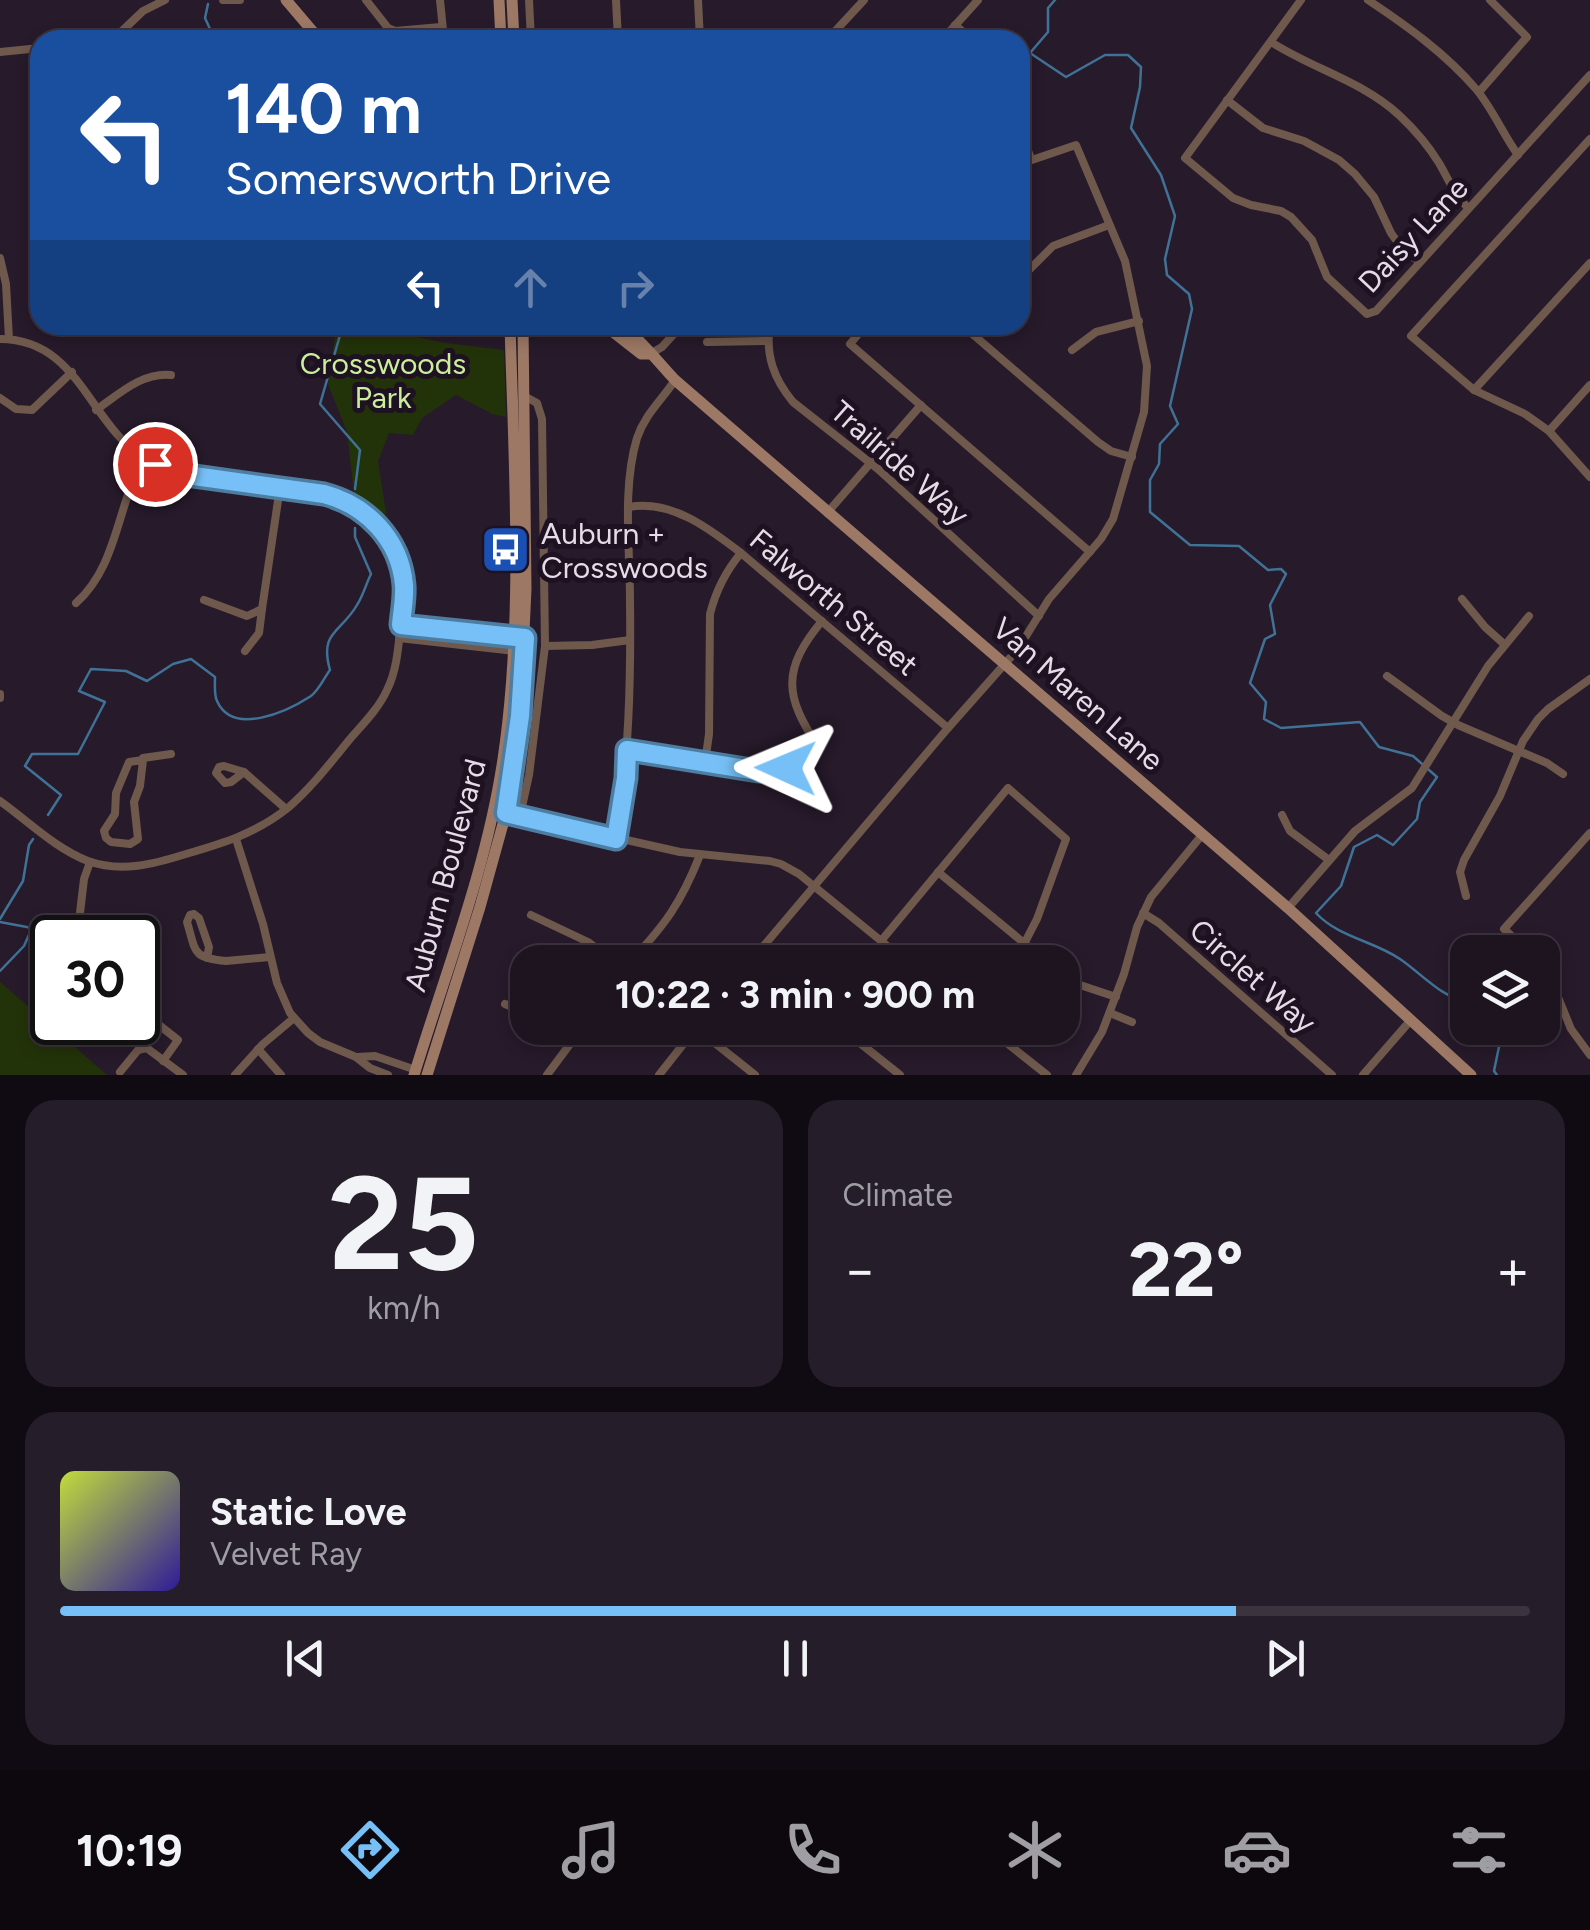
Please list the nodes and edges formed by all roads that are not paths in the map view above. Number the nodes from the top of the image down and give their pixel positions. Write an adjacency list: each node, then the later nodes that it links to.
1 (166, 0): 19 (street)
2 (223, 0): 3 (street)
3 (240, 0)
4 (286, 0): 20 (main road)
5 (366, 0): 21 (street)
6 (440, 0): 18 (street)
7 (499, 0): 24 (main road)
8 (512, 0): 25 (main road)
9 (529, 0): 26 (street)
10 (616, 0): 27 (street)
11 (698, 0): 28 (street)
12 (864, 0): 29 (street)
13 (978, 0): 17 (street)
14 (1302, 0): 32 (street, Daisy Lane)
15 (1368, 0): 36 (street)
16 (1490, 0): 36 (street)
17 (955, 25): 30 (street); 31 (street)
18 (442, 27): 22 (street); 23 (street)
19 (123, 30)
20 (312, 30)
21 (393, 30)
22 (407, 30)
23 (442, 30)
24 (500, 30)
25 (514, 30)
26 (530, 30)
27 (618, 30)
28 (700, 30)
29 (836, 30)
30 (951, 30)
31 (961, 30)
32 (1271, 42): 37 (street, Daisy Lane); 41 (street)
33 (30, 49): 34 (street)
34 (0, 52)
35 (1590, 76): 39 (street, Daisy Lane)
36 (1479, 92): 39 (street)
37 (1227, 100): 44 (street); 44 (street, Daisy Lane)
38 (1590, 139): 65 (street)
39 (1518, 155): 41 (street, Daisy Lane)
40 (1031, 159): 42 (street)
41 (1468, 208): 44 (street, Daisy Lane)
42 (1109, 225): 46 (street); 47 (street)
43 (0, 258): 56 (street)
44 (1419, 262)
45 (1590, 263): 65 (street)
46 (1030, 269)
47 (1139, 321): 59 (street); 72 (street)
48 (510, 335): 91 (main road, Auburn Boulevard)
49 (524, 335): 66 (main road, Auburn Boulevard)
50 (617, 335): 60 (main road, Van Maren Lane)
51 (634, 335): 60 (main road, Van Maren Lane)
52 (673, 335): 60 (street)
53 (769, 335): 57 (street, Trailride Way)
54 (858, 335): 68 (street)
55 (973, 335): 72 (street)
56 (4, 339): 61 (street)
57 (768, 341): 58 (street); 73 (street, Trailride Way)
58 (707, 342)
59 (1072, 350)
60 (650, 354): 63 (main road, Van Maren Lane)
61 (72, 372): 67 (street); 69 (street)
62 (171, 375): 69 (street)
63 (675, 380): 76 (street); 77 (main road, Van Maren Lane)
64 (1590, 386): 70 (street)
65 (1474, 390): 70 (street)
66 (524, 396): 91 (main road, Auburn Boulevard); 92 (street)
67 (0, 398)
68 (921, 405): 73 (street); 78 (street)
69 (96, 410): 71 (street)
70 (1548, 431): 74 (street)
71 (144, 458): 75 (street); 82 (street)
72 (1132, 458): 78 (street)
73 (871, 463): 77 (street); 84 (street, Trailride Way)
74 (1590, 477)
75 (280, 487): 83 (street); 87 (street)
76 (629, 507): 79 (street, Falworth Street); 89 (street)
77 (827, 513): 94 (main road, Van Maren Lane)
78 (1090, 552): 84 (street)
79 (741, 554): 86 (street, Falworth Street); 103 (street)
80 (1462, 599): 90 (street)
81 (204, 600): 83 (street)
82 (76, 603)
83 (262, 609): 93 (street)
84 (1039, 616): 94 (street)
85 (1529, 616): 90 (street)
86 (822, 622): 98 (street, Falworth Street); 103 (street)
87 (401, 625): 88 (street); 91 (street)
88 (400, 638): 91 (street); 107 (street)
89 (630, 640): 92 (street); 99 (street)
90 (1504, 644): 97 (street)
91 (519, 645): 108 (main road, Auburn Boulevard)
92 (545, 646): 110 (street)
93 (245, 651)
94 (1006, 664): 98 (street); 112 (main road, Van Maren Lane)
95 (1387, 676): 97 (street)
96 (1590, 679): 100 (street)
97 (1453, 722): 100 (street); 117 (street)
98 (948, 728): 121 (street)
99 (627, 750): 103 (street); 114 (street)
100 (1519, 751): 105 (street); 122 (street)
101 (171, 754): 102 (street)
102 (143, 760): 115 (street); 115 (street)
103 (706, 762)
104 (244, 772): 107 (street)
105 (1562, 774)
106 (0, 801): 118 (street)
107 (286, 809): 113 (street)
108 (500, 812): 110 (street); 156 (main road, Auburn Boulevard)
109 (1282, 815): 117 (street)
110 (520, 816): 114 (street)
111 (1590, 833): 127 (street)
112 (1202, 834): 123 (main road, Van Maren Lane); 124 (street)
113 (236, 839): 119 (street); 134 (street)
114 (616, 839): 116 (street)
115 (126, 844): 119 (street)
116 (700, 855): 121 (street); 131 (street)
117 (1329, 860): 123 (street)
118 (90, 862): 119 (street); 125 (street)
119 (124, 866)
120 (938, 872): 128 (street); 129 (street); 129 (street)
121 (814, 886): 128 (street); 132 (street)
122 (1466, 896)
123 (1288, 908): 143 (main road, Van Maren Lane)
124 (1143, 913): 137 (street); 167 (street, Circlet Way)
125 (80, 915)
126 (531, 915): 130 (street)
127 (1511, 935)
128 (881, 942): 133 (street)
129 (1024, 944)
130 (591, 945)
131 (645, 945)
132 (768, 945)
133 (885, 945)
134 (270, 956): 135 (street); 142 (street)
135 (207, 958): 135 (street)
136 (1080, 985): 137 (street)
137 (1116, 997): 141 (street)
138 (1560, 1002): 152 (street)
139 (505, 1004): 140 (street)
140 (510, 1006)
141 (1110, 1013): 144 (street); 166 (street)
142 (294, 1018): 151 (street); 153 (street)
143 (1410, 1021): 168 (street); 169 (main road, Van Maren Lane)
144 (1132, 1022)
145 (570, 1045): 161 (street)
146 (683, 1045): 162 (street)
147 (717, 1045): 163 (street)
148 (862, 1045): 164 (street)
149 (1009, 1045): 165 (street)
150 (146, 1048): 154 (street); 154 (street); 155 (street)
151 (258, 1049): 158 (street); 159 (street)
152 (1590, 1055)
153 (356, 1057): 156 (street); 160 (street)
154 (164, 1061): 157 (street)
155 (120, 1072)
156 (423, 1074)
157 (183, 1075)
158 (235, 1075)
159 (281, 1075)
160 (388, 1075)
161 (547, 1075)
162 (659, 1075)
163 (755, 1075)
164 (900, 1075)
165 (1047, 1075)
166 (1076, 1075)
167 (1332, 1075)
168 (1362, 1075)
169 (1470, 1075)

